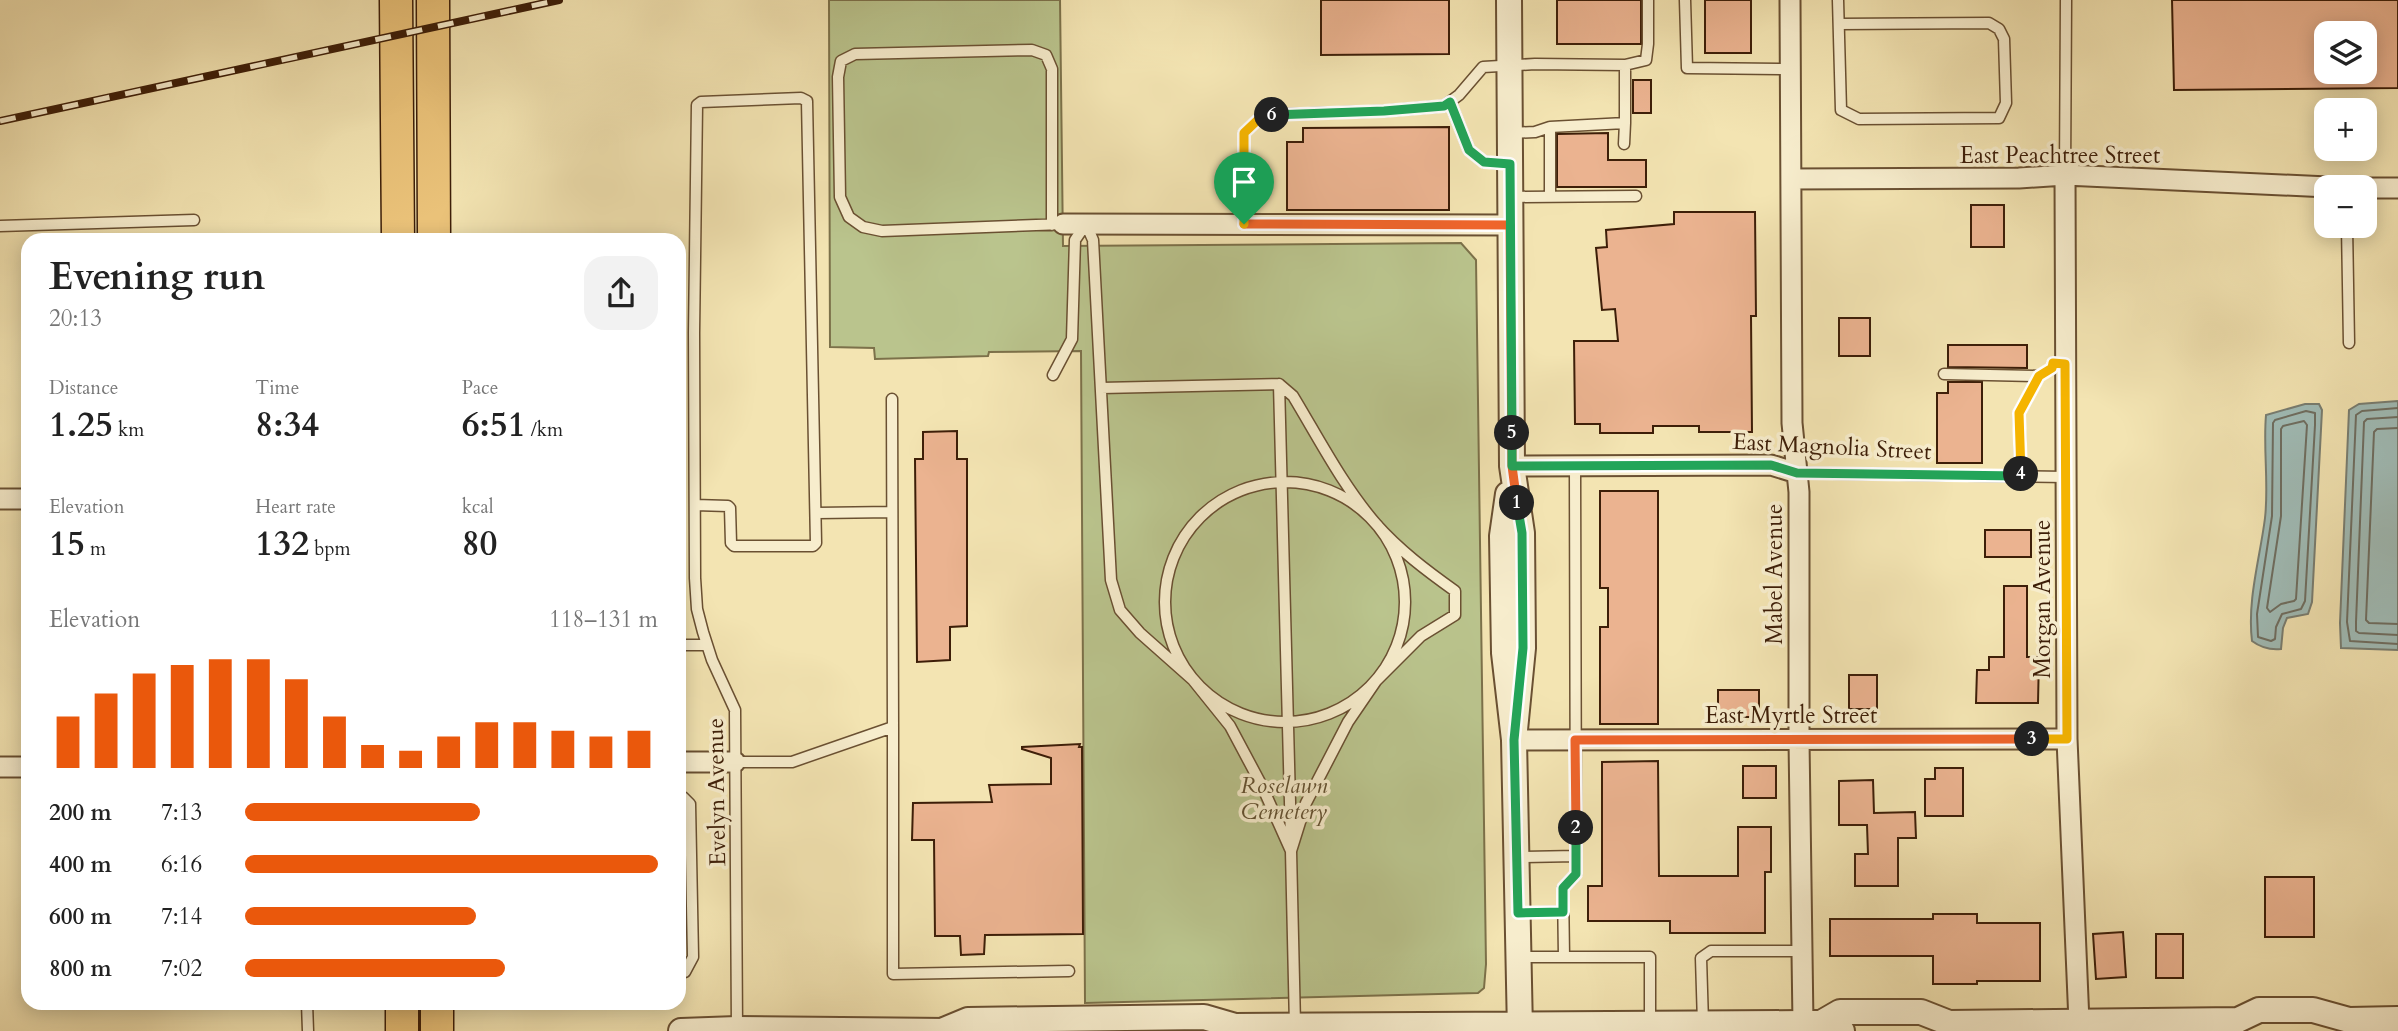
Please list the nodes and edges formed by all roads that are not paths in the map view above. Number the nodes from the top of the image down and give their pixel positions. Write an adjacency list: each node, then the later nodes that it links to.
1 (396, 0): 33 (main road)
2 (433, 0): 34 (main road)
3 (1509, 0): 10 (street)
4 (1648, 0): 11 (lane)
5 (1685, 0): 12 (lane)
6 (1790, 0): 12 (street, Mabel Avenue)
7 (1838, 0): 9 (lane)
8 (2066, 0): 19 (lane)
9 (1839, 24): 9 (lane)
10 (1509, 65): 11 (lane); 13 (lane); 16 (street)
11 (1625, 65): 14 (lane)
12 (1790, 69): 20 (street, Mabel Avenue)
13 (1450, 102): 18 (lane); 29 (lane)
14 (1625, 123): 15 (lane); 17 (lane)
15 (1550, 127): 16 (lane); 24 (lane)
16 (1510, 133): 18 (street)
17 (1624, 144)
18 (1510, 164): 26 (street)
19 (2065, 175): 20 (street, East Peachtree Street); 21 (street, East Peachtree Street); 37 (street, Morgan Avenue)
20 (1791, 179): 46 (street, Mabel Avenue)
21 (2314, 186)
22 (2377, 188): 23 (street)
23 (2398, 188)
24 (1550, 196): 25 (lane); 26 (lane)
25 (1636, 196)
26 (1510, 197): 31 (street)
27 (194, 220): 32 (lane)
28 (1086, 224): 29 (street); 30 (street); 39 (lane); 42 (lane)
29 (1244, 224): 31 (street)
30 (1058, 225): 30 (lane)
31 (1510, 225): 44 (street)
32 (0, 226)
33 (398, 233)
34 (434, 233)
35 (2347, 238): 36 (lane)
36 (2349, 343)
37 (2065, 364): 40 (lane); 48 (street, Morgan Avenue)
38 (1944, 374): 40 (lane)
39 (1053, 375)
40 (2039, 376): 47 (lane)
41 (1279, 384): 42 (lane); 49 (lane); 55 (lane)
42 (1101, 388): 58 (lane)
43 (892, 399): 53 (lane)
44 (1512, 466): 45 (street, East Magnolia Street); 63 (street)
45 (1575, 466): 46 (street, East Magnolia Street); 64 (lane)
46 (1797, 473): 47 (lane, East Magnolia Street); 65 (street, Mabel Avenue)
47 (2021, 476): 48 (lane, East Magnolia Street)
48 (2066, 477): 62 (street, Morgan Avenue)
49 (1282, 482): 55 (lane); 58 (lane); 60 (lane)
50 (0, 499): 51 (street)
51 (21, 499)
52 (695, 505): 54 (lane); 54 (lane, Evelyn Avenue); 57 (lane, Evelyn Avenue)
53 (892, 512): 54 (lane); 61 (lane)
54 (817, 513)
55 (1377, 525): 59 (lane); 59 (lane)
56 (686, 645): 57 (lane)
57 (707, 645): 67 (lane, Evelyn Avenue)
58 (1193, 680): 60 (lane); 71 (lane)
59 (1376, 681): 60 (lane); 71 (lane)
60 (1288, 722): 71 (lane)
61 (893, 727): 67 (lane); 80 (lane)
62 (2067, 739): 65 (street, East Myrtle Street); 85 (street, Morgan Avenue)
63 (1514, 740): 64 (street, East Myrtle Street); 73 (street)
64 (1575, 740): 65 (street, East Myrtle Street); 72 (lane)
65 (1799, 740): 76 (street, Mabel Avenue)
66 (686, 762): 67 (street)
67 (735, 762): 96 (lane, Evelyn Avenue)
68 (21, 767): 69 (street)
69 (0, 768)
70 (686, 800): 79 (lane)
71 (1291, 851): 89 (lane)
72 (1576, 856): 73 (lane); 74 (lane)
73 (1517, 857): 75 (street)
74 (1563, 912): 75 (lane); 78 (lane)
75 (1518, 913): 77 (street)
76 (1801, 951): 86 (lane); 87 (street, Mabel Avenue)
77 (1519, 957): 78 (lane); 94 (street)
78 (1564, 957): 90 (lane)
79 (686, 970)
80 (1069, 971)
81 (307, 1010): 98 (lane)
82 (402, 1010): 99 (main road)
83 (437, 1010): 100 (main road)
84 (2398, 1019): 88 (street)
85 (2079, 1022): 91 (street); 93 (street)
86 (1703, 1023): 87 (street); 90 (street)
87 (1822, 1025): 92 (street)
88 (2349, 1025): 91 (street); 102 (street)
89 (1296, 1026): 94 (street); 95 (street)
90 (1638, 1026): 94 (street)
91 (2247, 1026)
92 (1938, 1027): 93 (street)
93 (2012, 1027)
94 (1520, 1028)
95 (1229, 1029): 97 (street)
96 (738, 1030): 97 (street); 101 (street)
97 (945, 1030)
98 (308, 1031)
99 (402, 1031)
100 (438, 1031)
101 (681, 1031)
102 (2317, 1031)

